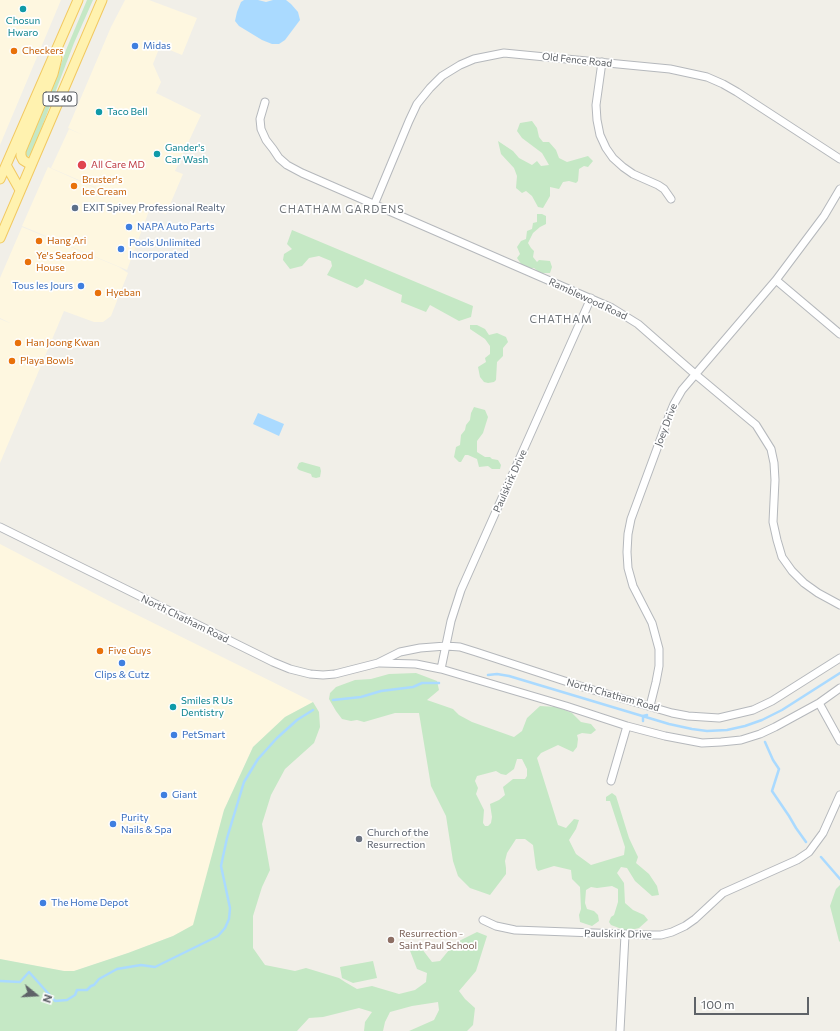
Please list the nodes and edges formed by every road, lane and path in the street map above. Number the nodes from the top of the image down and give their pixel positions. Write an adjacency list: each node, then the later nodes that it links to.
1 (78, 0): 3 (main road, US 40)
2 (102, 0): 8 (main road, US 40)
3 (60, 41): 7 (main road, US 40); 8 (main road)
4 (602, 62): 6 (street, Old Fence Road); 12 (street); 13 (street, Old Fence Road)
5 (265, 102): 13 (street, Ramblewood Road)
6 (840, 159)
7 (3, 163): 9 (main road, US 40); 11 (main road)
8 (31, 165): 11 (main road, US 40)
9 (0, 179)
10 (840, 189): 15 (street, Joey Drive)
11 (20, 190): 14 (main road, US 40)
12 (671, 199)
13 (374, 205): 16 (street, Ramblewood Road)
14 (0, 238)
15 (776, 280): 17 (street); 18 (street, Joey Drive)
16 (591, 298): 18 (street, Ramblewood Road); 21 (street, Paulskirk Drive)
17 (840, 334)
18 (695, 374): 20 (street, Ramblewood Road); 27 (street, Joey Drive)
19 (0, 527): 23 (street, North Chatham Road)
20 (840, 605)
21 (446, 646): 23 (street, North Chatham Road); 24 (street, Paulskirk Drive); 27 (street, North Chatham Road)
22 (840, 658): 27 (street, North Chatham Road)
23 (378, 663): 24 (street, North Chatham Road)
24 (441, 668): 28 (street, North Chatham Road)
25 (840, 688): 26 (street, North Chatham Road)
26 (819, 703): 28 (street, North Chatham Road); 29 (street)
27 (650, 706)
28 (627, 726): 30 (street)
29 (840, 741)
30 (611, 781)
31 (840, 795): 33 (street, Paulskirk Drive)
32 (483, 920): 33 (street, Paulskirk Drive)
33 (625, 935): 34 (street)
34 (620, 1031)

